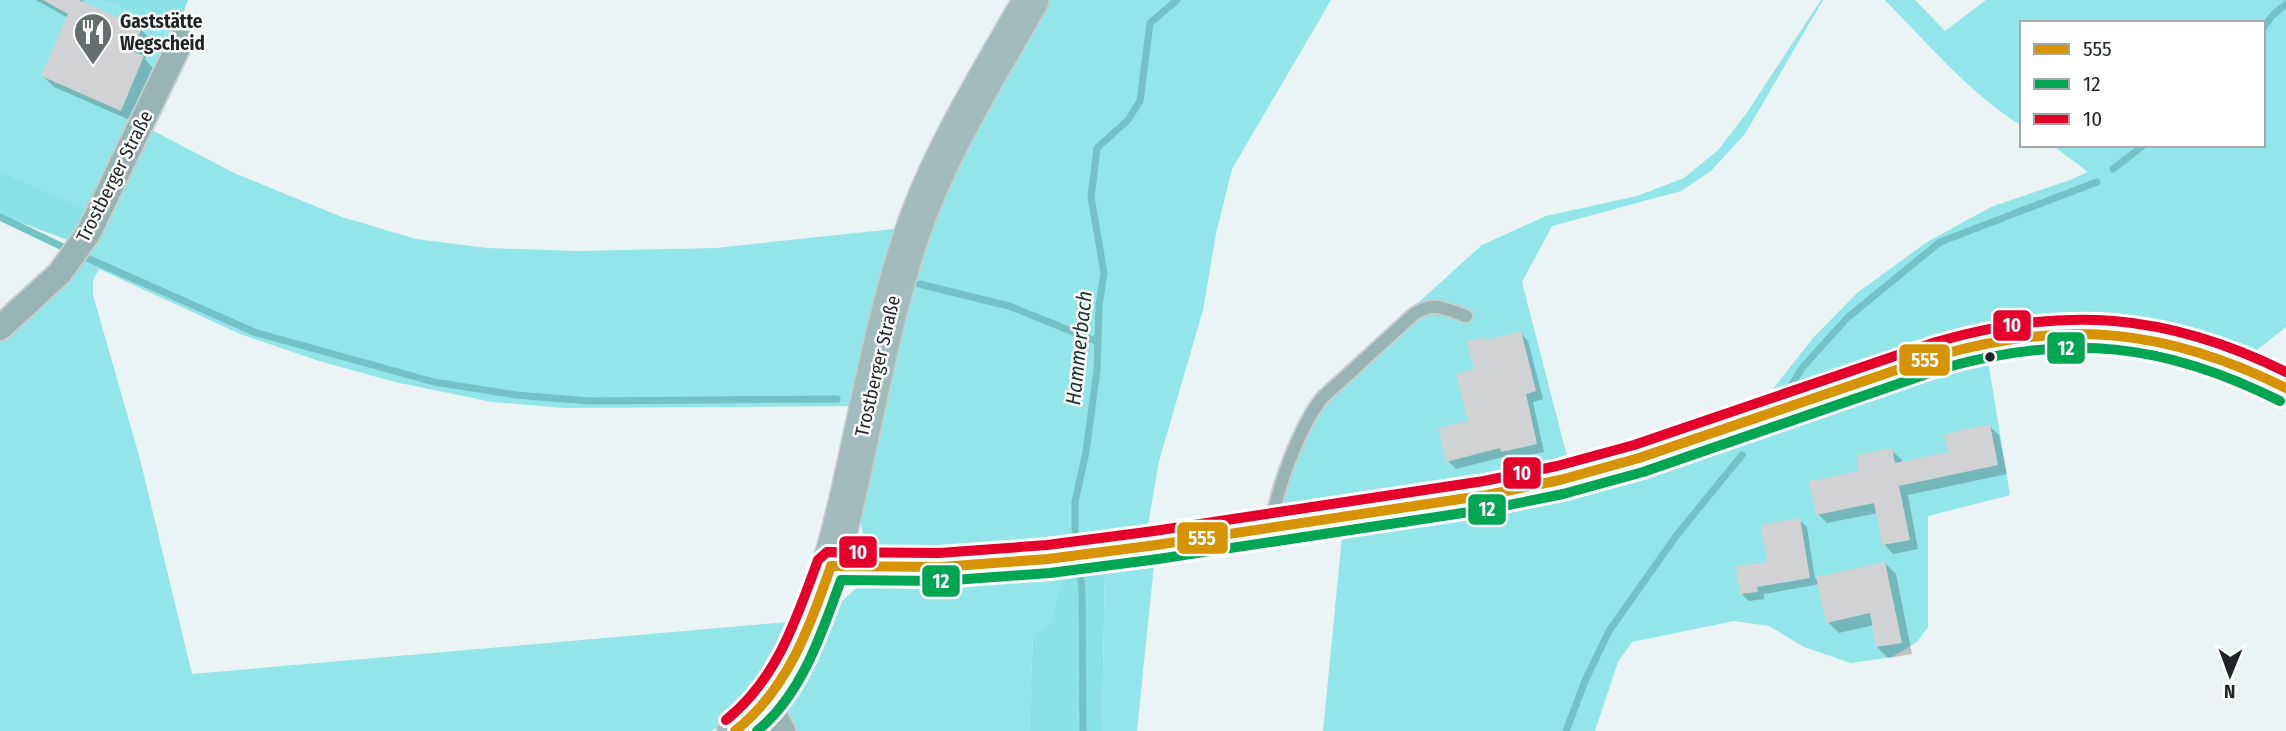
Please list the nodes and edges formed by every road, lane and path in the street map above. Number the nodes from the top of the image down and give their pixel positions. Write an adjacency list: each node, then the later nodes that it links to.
1 (1031, 0): 7 (main road, Trostberger Straße)
2 (181, 41): 4 (street, Trostberger Straße)
3 (1466, 316): 6 (lane)
4 (0, 328)
5 (2286, 388): 6 (street)
6 (1272, 528): 7 (street)
7 (831, 566): 8 (main road, Trostberger Straße)
8 (776, 717): 9 (main road, Trostberger Straße)
9 (735, 731)

